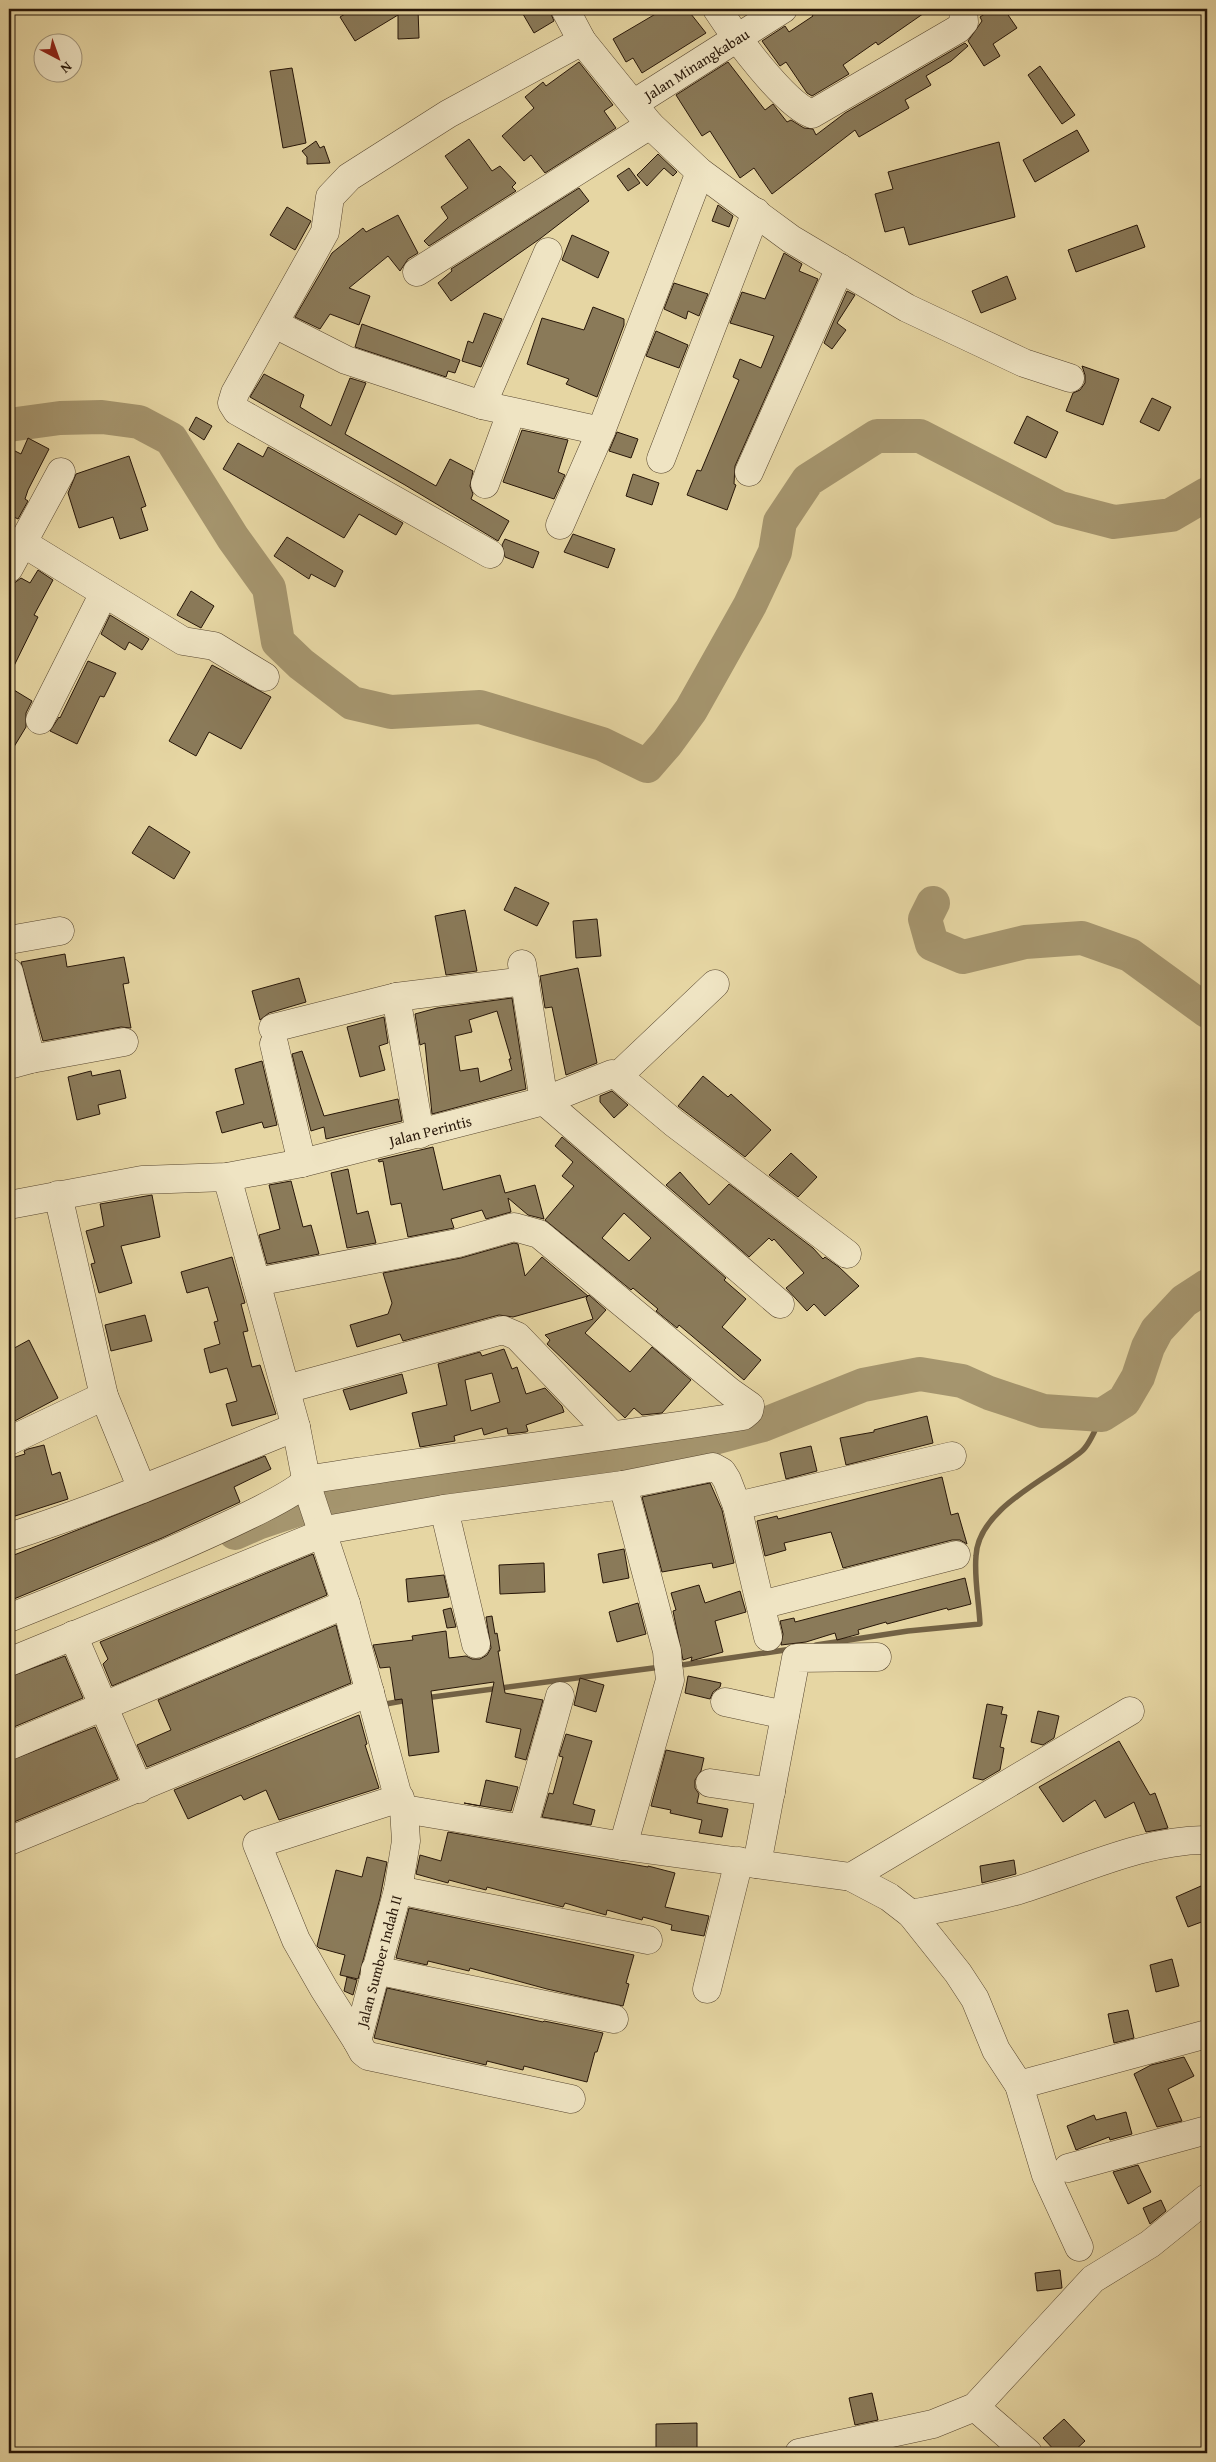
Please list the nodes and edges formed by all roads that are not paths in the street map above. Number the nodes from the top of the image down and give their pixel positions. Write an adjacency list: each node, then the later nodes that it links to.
1 (565, 9): 6 (street, Jalan Minangkabau)
2 (717, 9): 5 (street)
3 (783, 9): 5 (street, Jalan Minangkabau)
4 (963, 9): 5 (street)
5 (736, 38): 7 (street, Jalan Minangkabau)
6 (582, 41): 7 (street, Jalan Minangkabau); 14 (street)
7 (633, 104): 8 (street)
8 (650, 125): 9 (street); 13 (street)
9 (700, 172): 10 (street); 18 (street)
10 (756, 212): 12 (street); 19 (street)
11 (548, 252): 16 (street)
12 (840, 268): 15 (street); 21 (street)
13 (417, 272)
14 (275, 324): 16 (street); 25 (street)
15 (1070, 378)
16 (482, 405): 17 (street)
17 (511, 412): 18 (street); 22 (street)
18 (601, 431): 23 (street)
19 (661, 459)
20 (61, 472): 24 (street)
21 (749, 472)
22 (485, 484)
23 (560, 525)
24 (23, 544): 26 (street); 27 (street)
25 (490, 554)
26 (9, 568)
27 (104, 593): 28 (street); 29 (street)
28 (265, 677)
29 (40, 720)
30 (60, 932): 31 (street)
31 (9, 940)
32 (9, 972): 36 (street)
33 (715, 984): 37 (street)
34 (396, 997): 38 (street); 39 (street); 40 (street)
35 (124, 1042): 36 (street)
36 (20, 1062)
37 (618, 1076): 38 (street, Jalan Perintis); 44 (street)
38 (544, 1101): 39 (street, Jalan Perintis); 46 (street)
39 (420, 1134): 40 (street, Jalan Perintis)
40 (302, 1164): 41 (street, Jalan Perintis)
41 (227, 1177): 42 (street, Jalan Perintis); 45 (street, Jalan Sumber Indah II)
42 (58, 1195): 43 (street, Jalan Perintis); 48 (street)
43 (9, 1204)
44 (847, 1254)
45 (256, 1282): 47 (street, Jalan Sumber Indah II); 50 (street)
46 (780, 1304)
47 (286, 1389): 49 (street, Jalan Sumber Indah II); 50 (street)
48 (104, 1396): 51 (street); 55 (street)
49 (296, 1427): 53 (street, Jalan Sumber Indah II); 55 (street)
50 (612, 1435): 53 (street)
51 (9, 1441)
52 (952, 1456): 56 (street)
53 (307, 1485): 58 (street, Jalan Sumber Indah II); 63 (street)
54 (623, 1485): 56 (street); 57 (street); 83 (street)
55 (142, 1489): 59 (street)
56 (737, 1506): 62 (street)
57 (444, 1509): 58 (street); 66 (street)
58 (321, 1531): 61 (street, Jalan Sumber Indah II); 64 (street)
59 (9, 1538)
60 (956, 1555): 62 (street)
61 (346, 1604): 69 (street, Jalan Sumber Indah II); 72 (street)
62 (762, 1605): 65 (street)
63 (9, 1618)
64 (72, 1634): 68 (street); 72 (street)
65 (768, 1637)
66 (476, 1644)
67 (877, 1657): 74 (street)
68 (9, 1662)
69 (370, 1692): 77 (street); 79 (street, Jalan Sumber Indah II)
70 (560, 1696): 80 (street)
71 (725, 1702): 74 (street)
72 (104, 1706): 75 (street); 77 (street)
73 (1130, 1711): 85 (street)
74 (785, 1716): 78 (street)
75 (9, 1746)
76 (710, 1783): 78 (street)
77 (139, 1789): 82 (street)
78 (771, 1792): 84 (street)
79 (402, 1804): 80 (street); 86 (street, Jalan Sumber Indah II); 93 (street)
80 (523, 1828): 83 (street)
81 (1207, 1840): 87 (street)
82 (9, 1841)
83 (623, 1846): 84 (street)
84 (748, 1863): 85 (street); 90 (street)
85 (851, 1877): 87 (street)
86 (398, 1890): 88 (street); 89 (street, Jalan Sumber Indah II)
87 (911, 1914): 94 (street)
88 (648, 1940)
89 (375, 1970): 91 (street); 93 (street, Jalan Sumber Indah II)
90 (707, 1989)
91 (614, 2019)
92 (1207, 2034): 94 (street)
93 (357, 2041): 95 (street, Jalan Sumber Indah II)
94 (1020, 2084): 99 (street)
95 (571, 2099)
96 (1207, 2130): 97 (street)
97 (1068, 2168)
98 (1207, 2198): 100 (street)
99 (1079, 2247)
100 (975, 2407): 101 (street); 102 (street)
101 (799, 2453)
102 (1028, 2453)

